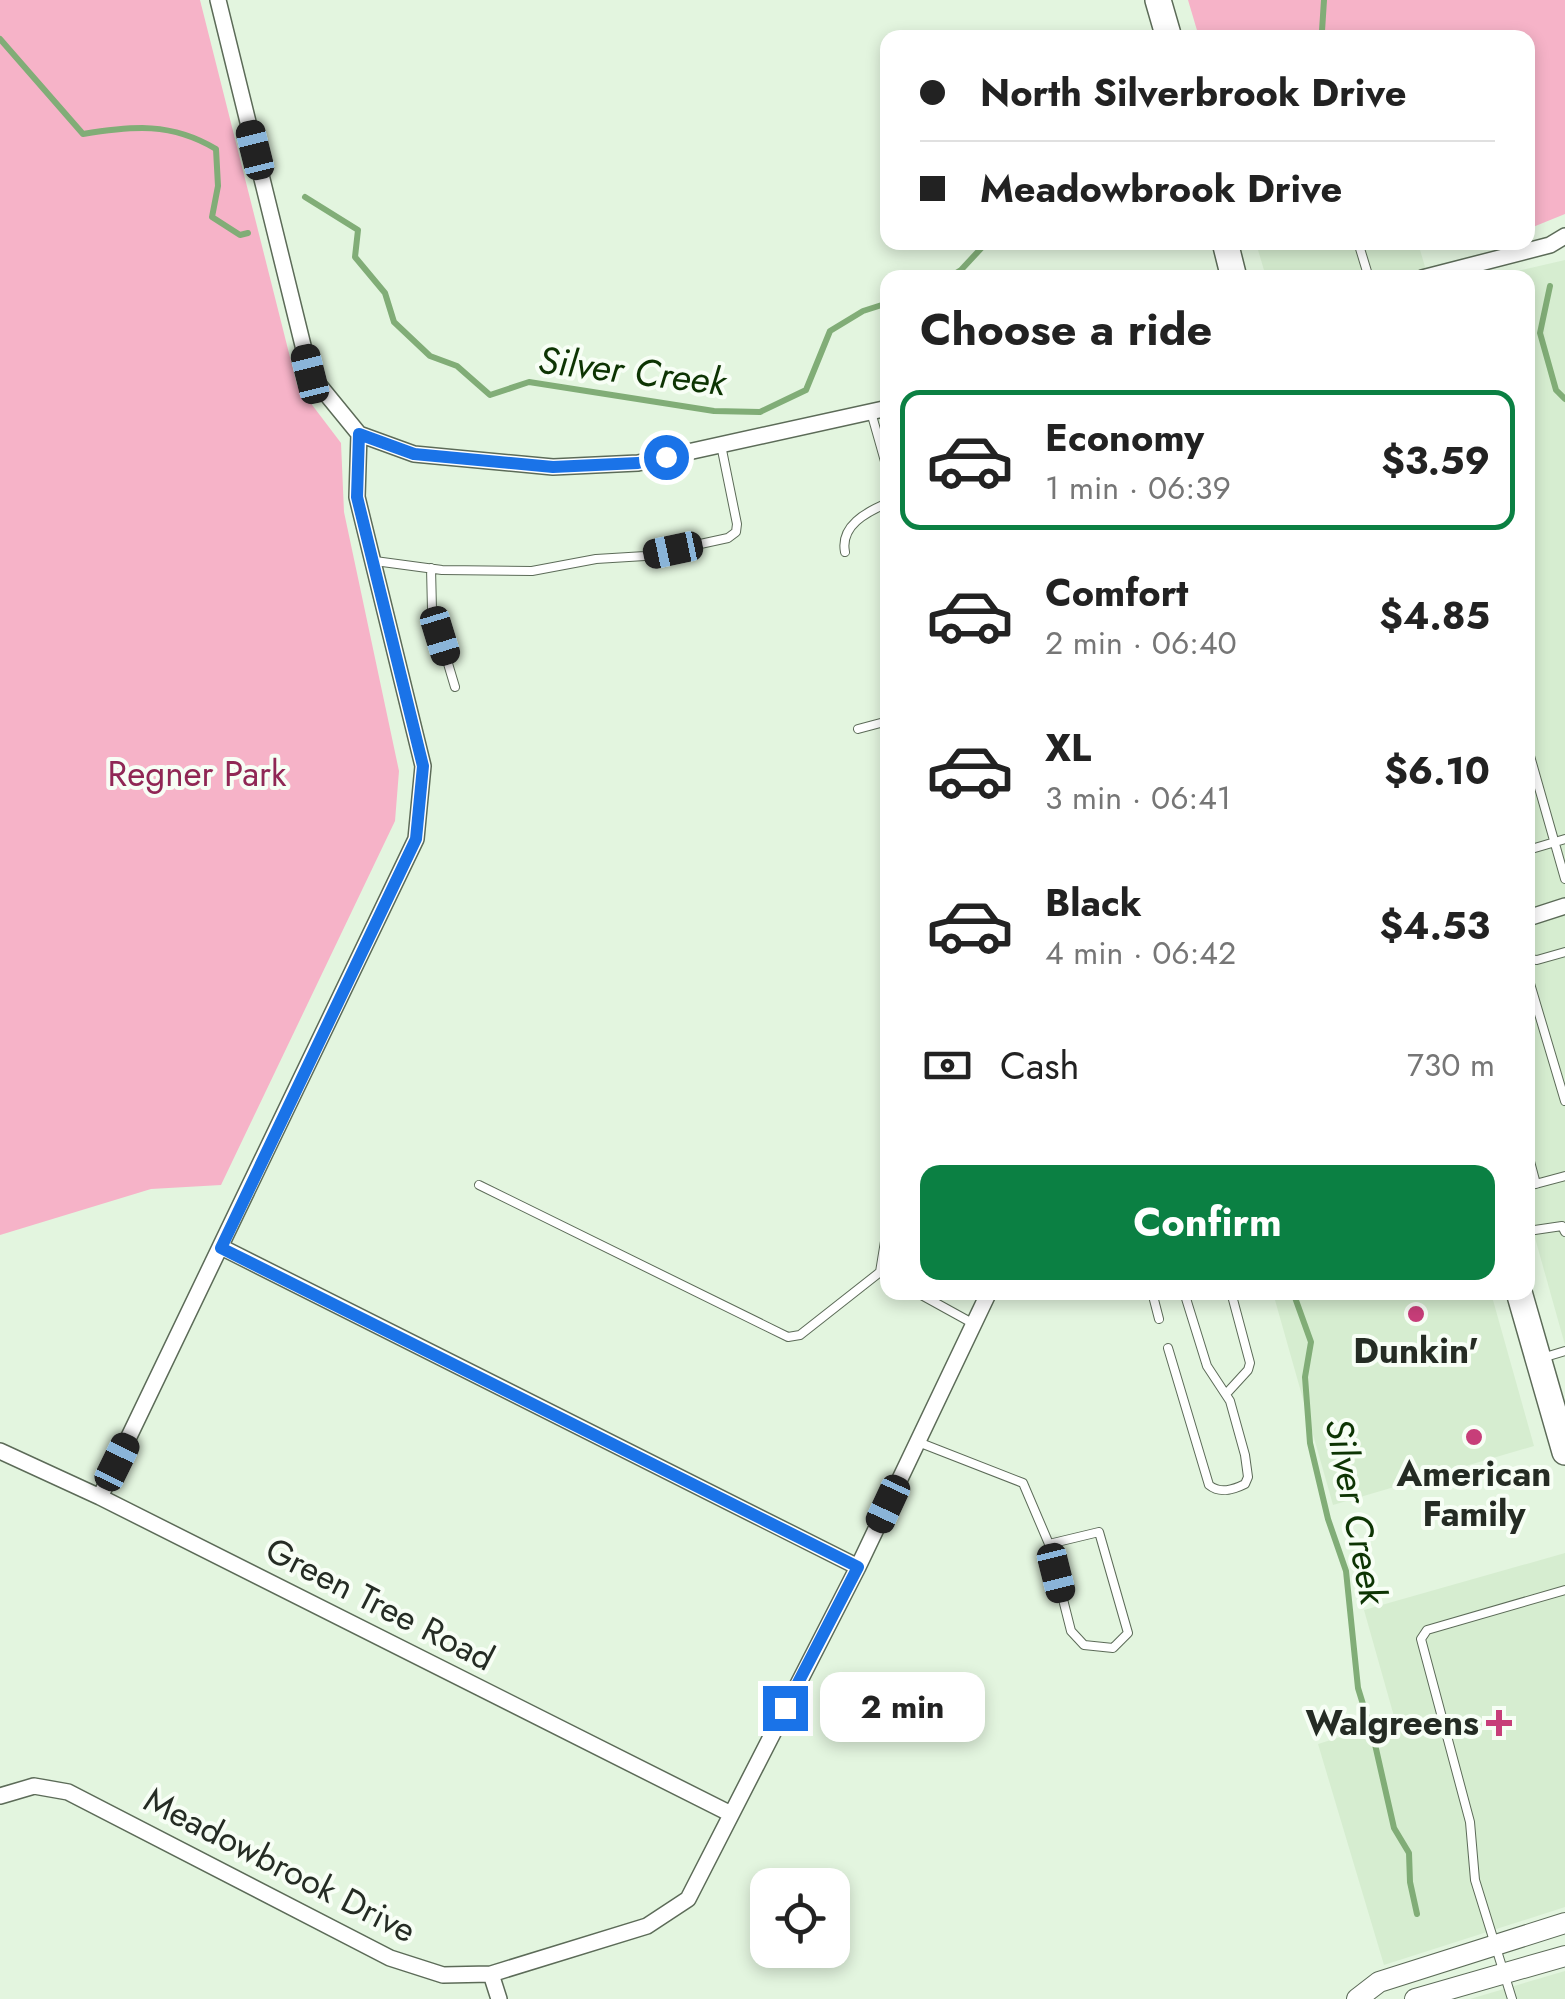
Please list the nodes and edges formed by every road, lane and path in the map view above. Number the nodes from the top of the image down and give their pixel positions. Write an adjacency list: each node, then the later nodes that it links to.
1 (218, 0): 10 (street)
2 (1158, 0): 3 (main road)
3 (1166, 30)
4 (1565, 236): 5 (street)
5 (1535, 249)
6 (1533, 250): 7 (street)
7 (1476, 270)
8 (880, 410): 9 (street)
9 (870, 412): 11 (street); 12 (lane)
10 (359, 434): 11 (street); 15 (street)
11 (721, 445): 16 (lane)
12 (880, 445)
13 (880, 508): 14 (lane)
14 (844, 552)
15 (372, 561): 16 (lane); 36 (street)
16 (431, 568): 17 (lane)
17 (455, 687)
18 (880, 723): 19 (lane)
19 (858, 729)
20 (1535, 774): 22 (lane)
21 (1565, 839): 22 (lane)
22 (1554, 842): 23 (lane); 24 (lane)
23 (1535, 848)
24 (1565, 879)
25 (1565, 906): 26 (street)
26 (1535, 916)
27 (1565, 952): 28 (lane)
28 (1535, 960)
29 (1535, 1001): 30 (lane)
30 (1565, 1101)
31 (1565, 1176): 32 (lane)
32 (1535, 1184)
33 (478, 1185): 37 (lane)
34 (1535, 1230): 35 (lane)
35 (1565, 1232)
36 (221, 1248): 53 (street); 55 (street)
37 (880, 1277)
38 (930, 1300): 45 (lane)
39 (986, 1300): 45 (street, Meadowbrook Drive)
40 (1154, 1300): 44 (lane)
41 (1186, 1300): 49 (lane)
42 (1233, 1300): 49 (lane)
43 (1521, 1300): 48 (main road)
44 (1159, 1318)
45 (974, 1324): 50 (street, Meadowbrook Drive)
46 (1168, 1348): 49 (lane)
47 (1565, 1351): 48 (lane)
48 (1538, 1359): 52 (main road)
49 (1226, 1394)
50 (918, 1442): 54 (lane); 55 (street, Meadowbrook Drive)
51 (0, 1451): 53 (street, Green Tree Road)
52 (1565, 1452)
53 (100, 1497): 58 (street, Green Tree Road)
54 (1049, 1544): 54 (lane)
55 (858, 1567): 58 (street, Meadowbrook Drive)
56 (1565, 1590): 60 (lane)
57 (0, 1796): 62 (street, Meadowbrook Drive)
58 (731, 1814): 62 (street, Meadowbrook Drive)
59 (1565, 1924): 60 (street)
60 (1494, 1946): 63 (lane); 65 (street)
61 (1565, 1956): 63 (street)
62 (492, 1974): 64 (street)
63 (1504, 1974): 66 (street); 67 (lane)
64 (499, 1999)
65 (1356, 1999)
66 (1415, 1999)
67 (1512, 1999)

